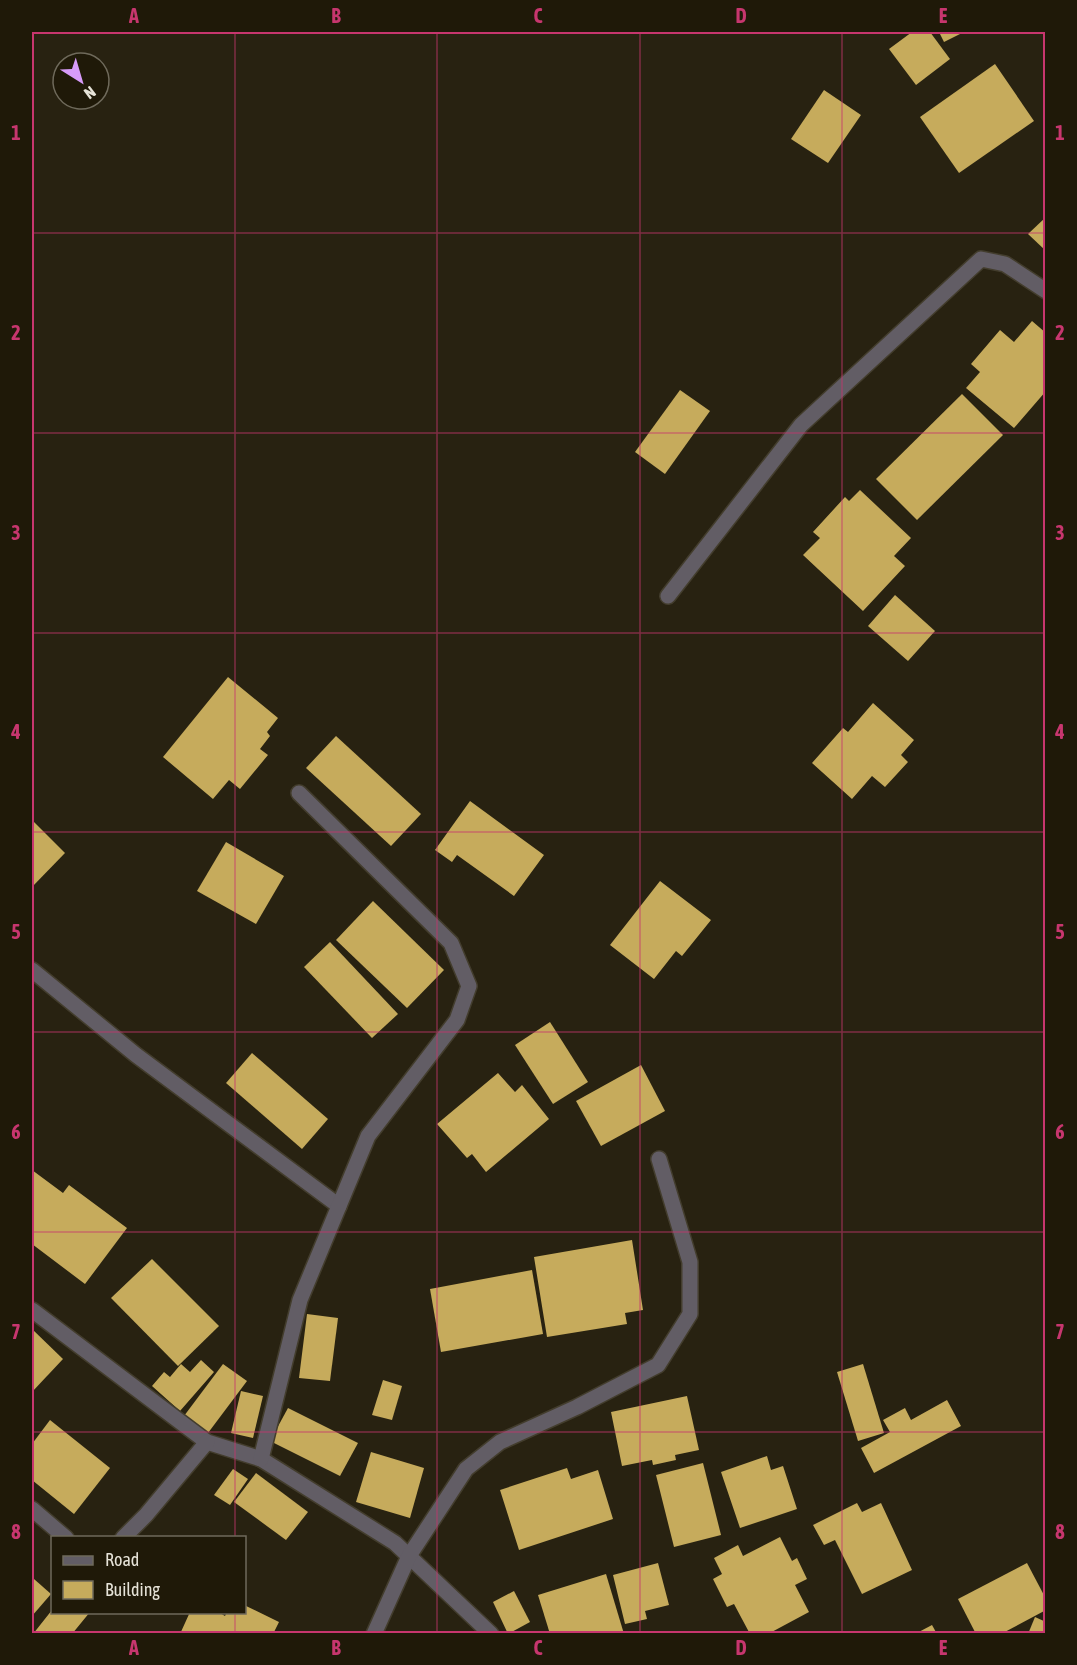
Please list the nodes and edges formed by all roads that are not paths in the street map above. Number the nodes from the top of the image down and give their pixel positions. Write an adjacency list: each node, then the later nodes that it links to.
1 (1046, 291): 2 (street)
2 (668, 597)
3 (299, 793): 6 (street)
4 (32, 970): 6 (street)
5 (659, 1159): 13 (street)
6 (339, 1206): 9 (street)
7 (32, 1311): 8 (street)
8 (207, 1442): 9 (street); 12 (street)
9 (261, 1459): 13 (street)
10 (32, 1509): 11 (street)
11 (64, 1536)
12 (125, 1536)
13 (409, 1556): 14 (street); 15 (street)
14 (374, 1634)
15 (491, 1634)

